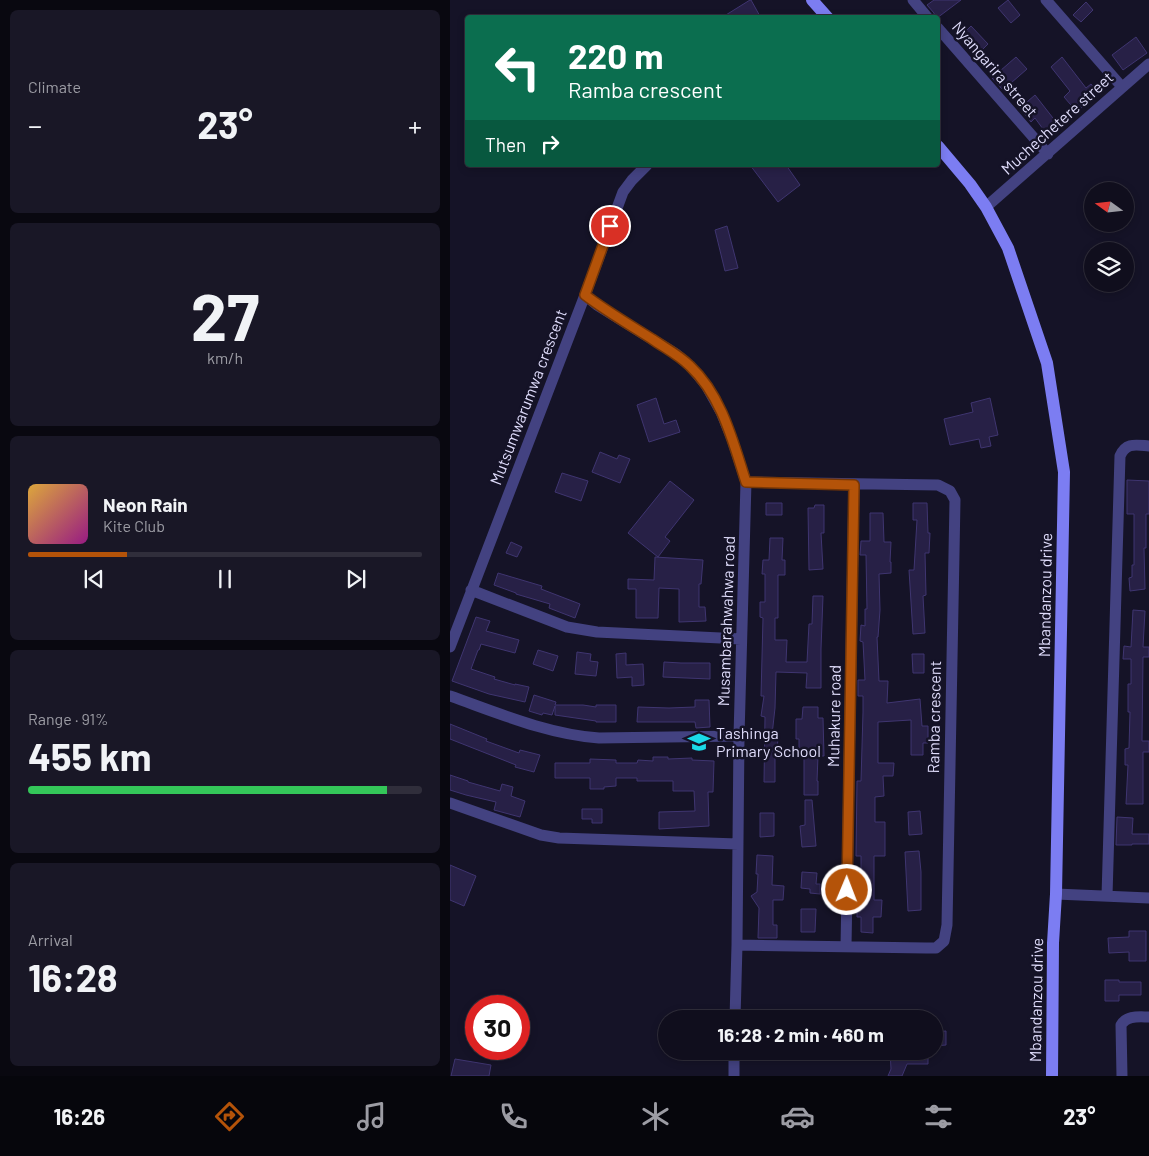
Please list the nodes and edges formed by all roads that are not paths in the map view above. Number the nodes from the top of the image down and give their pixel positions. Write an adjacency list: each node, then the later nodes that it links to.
1 (812, 0): 4 (street)
2 (913, 0): 5 (street, Nyangarira street)
3 (1046, 0): 8 (street)
4 (825, 15)
5 (926, 15)
6 (940, 30): 10 (street, Nyangarira street)
7 (1149, 64): 8 (street, Muchechetere street)
8 (1122, 87): 10 (street, Muchechetere street)
9 (940, 148): 12 (street, Mbandanzou drive)
10 (1048, 154): 12 (street, Muchechetere street)
11 (645, 167): 13 (street, Mutsumwarumwa crescent)
12 (986, 207): 24 (street, Mbandanzou drive)
13 (585, 295): 15 (street, Musambarahwahwa road); 17 (street, Mutsumwarumwa crescent)
14 (1149, 446): 25 (street)
15 (746, 482): 16 (street, Ramba crescent); 18 (street, Musambarahwahwa road)
16 (854, 485): 28 (street, Muhakure road); 28 (street, Ramba crescent)
17 (471, 590): 18 (street); 19 (street, Mutsumwarumwa crescent)
18 (741, 638): 21 (street, Musambarahwahwa road)
19 (450, 647)
20 (450, 696): 21 (street)
21 (739, 736): 23 (street, Musambarahwahwa road)
22 (450, 803): 23 (street)
23 (738, 844): 27 (street, Musambarahwahwa road)
24 (1056, 894): 25 (street); 33 (street, Mbandanzou drive)
25 (1107, 896): 26 (street)
26 (1149, 898)
27 (737, 945): 28 (street, Ramba crescent); 29 (street, Musambarahwahwa road)
28 (846, 947)
29 (735, 1010)
30 (1149, 1017): 34 (street)
31 (734, 1060): 32 (street)
32 (734, 1076)
33 (1052, 1076)
34 (1122, 1076)

